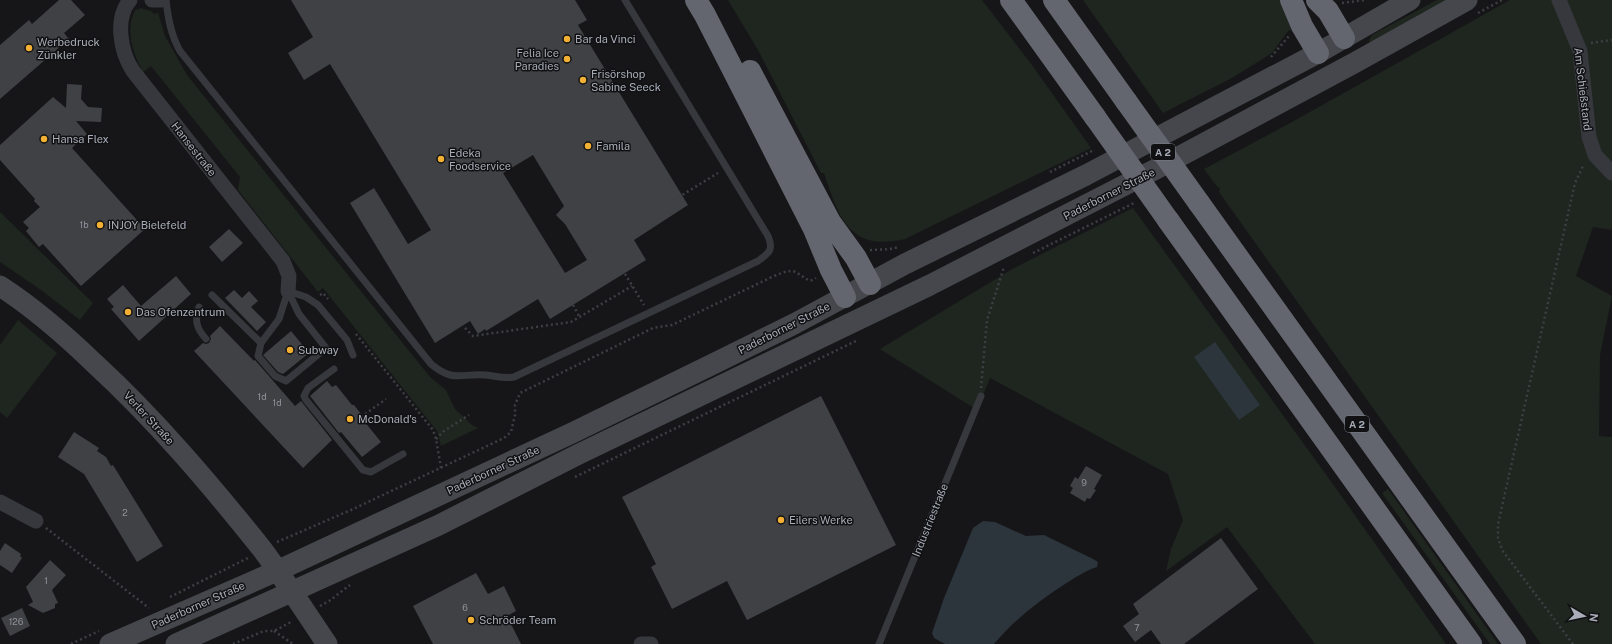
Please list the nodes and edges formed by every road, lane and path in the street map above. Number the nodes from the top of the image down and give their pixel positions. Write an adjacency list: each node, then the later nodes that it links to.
1 (130, 0): 31 (street, Hansestraße)
2 (152, 0): 3 (street)
3 (162, 0)
4 (166, 0): 39 (lane)
5 (625, 0): 22 (lane)
6 (696, 0): 33 (highway)
7 (711, 0): 28 (highway)
8 (1011, 0): 72 (highway, bridge)
9 (1054, 0): 73 (highway, A 2, bridge)
10 (1291, 0): 18 (highway)
11 (1317, 0): 15 (highway)
12 (1410, 0): 15 (main road, Paderborner Straße)
13 (1467, 0): 19 (main road, Paderborner Straße)
14 (1559, 0): 17 (street, Am Schießstand)
15 (1344, 38): 18 (main road, Paderborner Straße); 19 (main road)
16 (1612, 40): 17 (path)
17 (1580, 51): 21 (street, Am Schießstand)
18 (1318, 53): 20 (main road); 28 (main road, Paderborner Straße)
19 (1356, 62): 20 (main road, Paderborner Straße)
20 (1332, 75): 38 (main road, Paderborner Straße)
21 (1595, 155): 23 (street, Am Schießstand); 74 (path)
22 (727, 168): 24 (path); 39 (lane)
23 (1612, 173)
24 (674, 200)
25 (1004, 268): 49 (path)
26 (624, 274): 30 (path)
27 (810, 281): 42 (path)
28 (870, 284): 33 (main road, Paderborner Straße); 38 (main road)
29 (0, 286): 58 (main road, Verler Straße)
30 (632, 286): 39 (path); 40 (path)
31 (288, 292): 34 (lane); 46 (lane); 46 (lane)
32 (212, 295): 46 (lane)
33 (845, 297): 41 (main road); 59 (main road, Paderborner Straße)
34 (313, 301): 35 (path); 47 (lane)
35 (332, 305)
36 (573, 305): 40 (path)
37 (199, 307): 45 (lane)
38 (883, 308): 41 (main road, Paderborner Straße)
39 (649, 312): 42 (path)
40 (579, 316): 43 (path)
41 (857, 321): 60 (main road, Paderborner Straße)
42 (659, 327): 55 (path)
43 (465, 328)
44 (356, 333): 53 (path)
45 (206, 339)
46 (261, 343)
47 (353, 355)
48 (334, 369): 54 (lane)
49 (980, 396): 71 (lane, Industriestraße)
50 (386, 399): 52 (path)
51 (469, 415): 53 (path)
52 (361, 417)
53 (436, 439): 55 (path)
54 (403, 454)
55 (441, 468): 58 (path)
56 (0, 502): 57 (street)
57 (36, 521): 62 (path)
58 (262, 550): 59 (main road, Verler Straße); 61 (path)
59 (277, 571): 60 (main road, Verler Straße); 64 (main road, Paderborner Straße)
60 (292, 592): 66 (main road, Paderborner Straße); 68 (main road, Verler Straße)
61 (164, 601)
62 (142, 611)
63 (274, 631): 67 (path)
64 (105, 637): 65 (path)
65 (70, 644)
66 (176, 644)
67 (293, 644)
68 (328, 644)
69 (641, 644): 70 (street)
70 (651, 644)
71 (879, 644)
72 (1471, 644)
73 (1515, 644)
74 (1573, 644)

